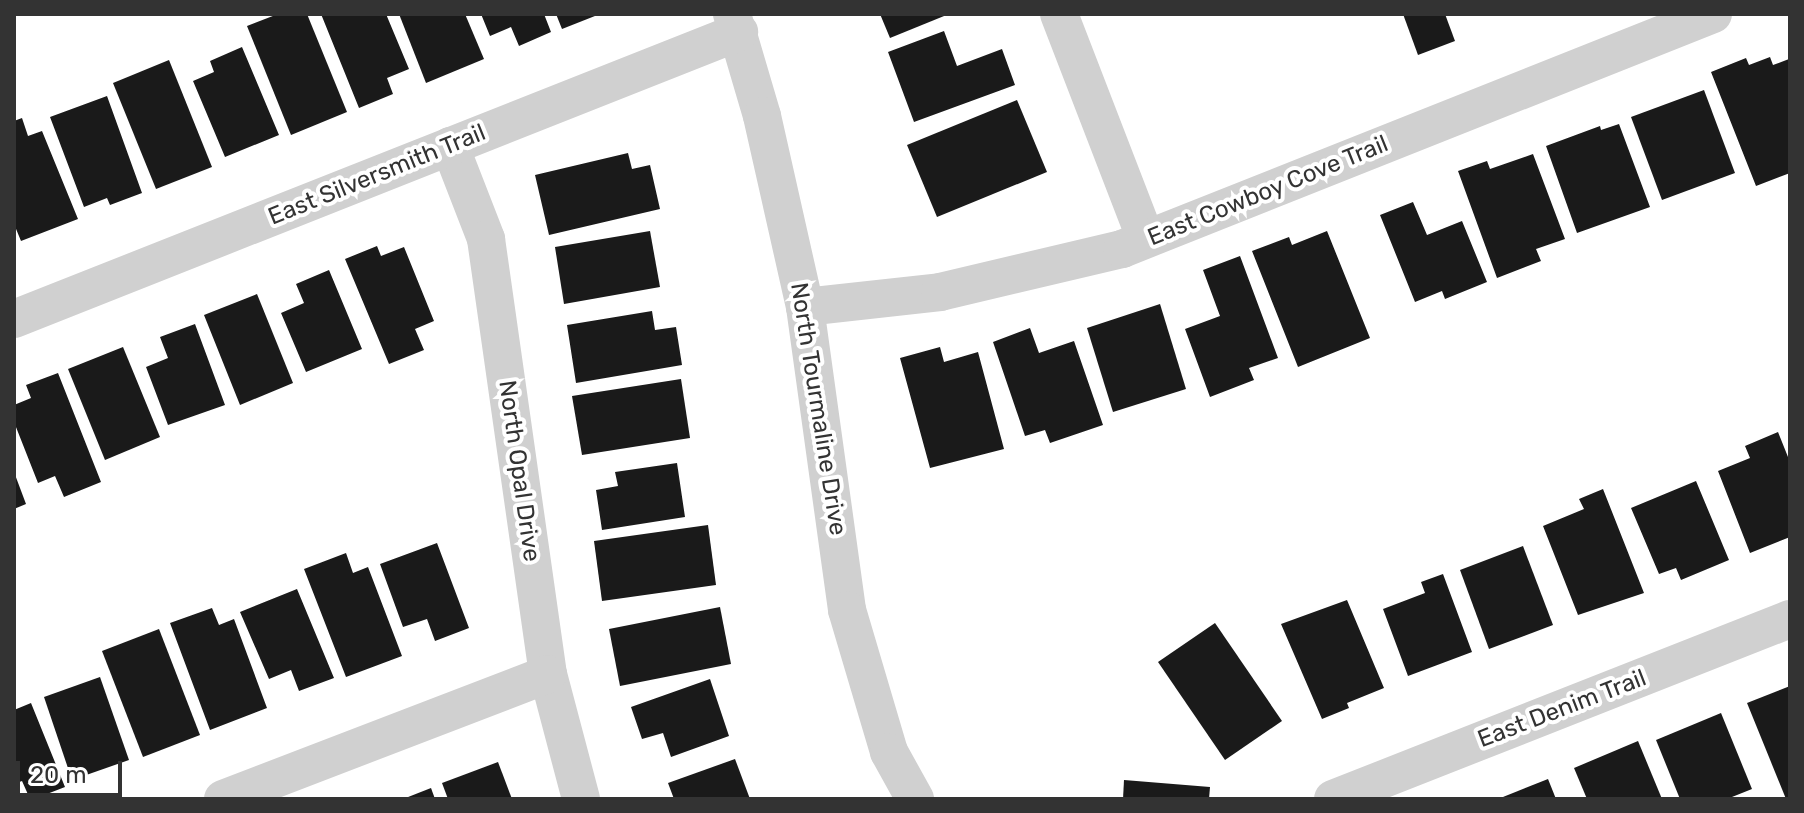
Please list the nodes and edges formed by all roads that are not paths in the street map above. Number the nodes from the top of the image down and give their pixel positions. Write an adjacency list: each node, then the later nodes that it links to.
1 (1059, 14): 5 (street)
2 (1713, 14): 5 (street, East Cowboy Cove Trail)
3 (736, 23): 4 (street, East Silversmith Trail); 6 (street, North Tourmaline Drive)
4 (450, 146): 7 (street, East Silversmith Trail); 9 (street, North Opal Drive)
5 (1146, 239): 6 (street, East Cowboy Cove Trail)
6 (805, 307): 12 (street, North Tourmaline Drive)
7 (14, 319)
8 (1790, 619): 13 (street, East Denim Trail)
9 (548, 674): 10 (street); 11 (street, North Opal Drive)
10 (223, 799)
11 (581, 799)
12 (915, 799)
13 (1333, 799)

